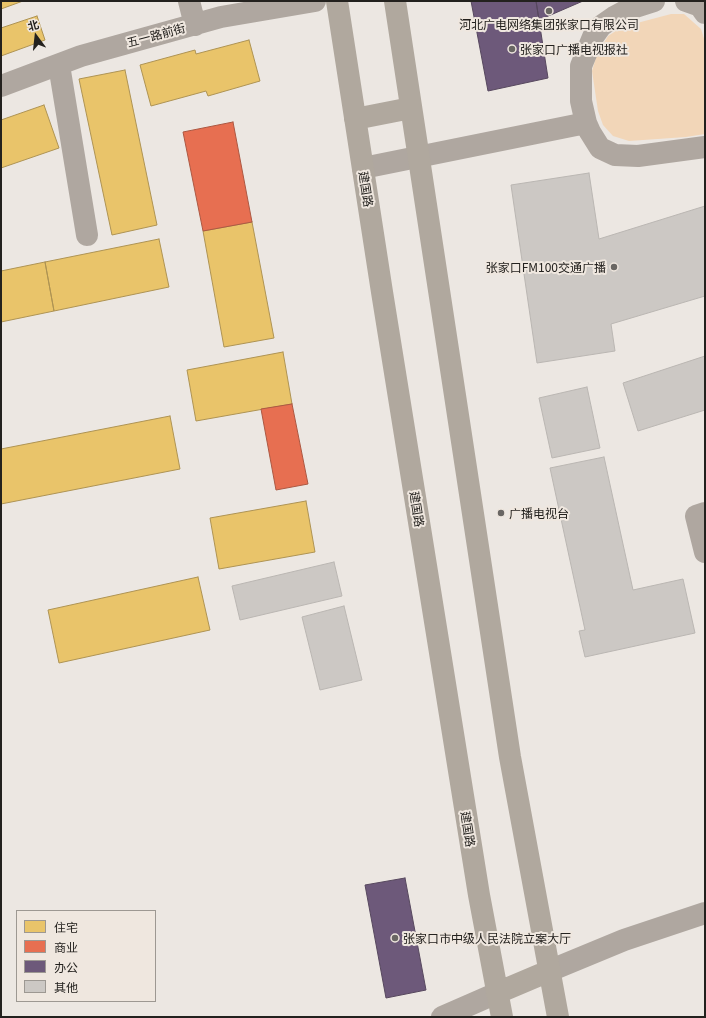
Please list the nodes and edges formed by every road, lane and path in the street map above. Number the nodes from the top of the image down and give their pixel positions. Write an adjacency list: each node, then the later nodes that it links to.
1 (189, 1): 8 (street)
2 (315, 1): 8 (street, 五一路前街)
3 (337, 1): 12 (main road, 建国路)
4 (395, 1): 11 (main road)
5 (654, 1): 13 (street)
6 (686, 1): 7 (street)
7 (705, 13)
8 (195, 24): 9 (street, 五一路前街)
9 (59, 65): 10 (street, 五一路前街); 17 (street)
10 (1, 86)
11 (411, 108): 12 (main road); 15 (main road)
12 (355, 119): 16 (main road, 建国路)
13 (586, 123): 14 (street); 15 (street)
14 (705, 147)
15 (418, 156): 16 (street); 21 (main road)
16 (363, 168): 22 (main road, 建国路)
17 (87, 235)
18 (705, 514): 19 (street)
19 (705, 552)
20 (705, 913): 21 (street)
21 (549, 971): 22 (main road); 25 (main road)
22 (497, 993): 23 (street); 24 (main road, 建国路)
23 (442, 1017)
24 (502, 1017)
25 (558, 1017)

